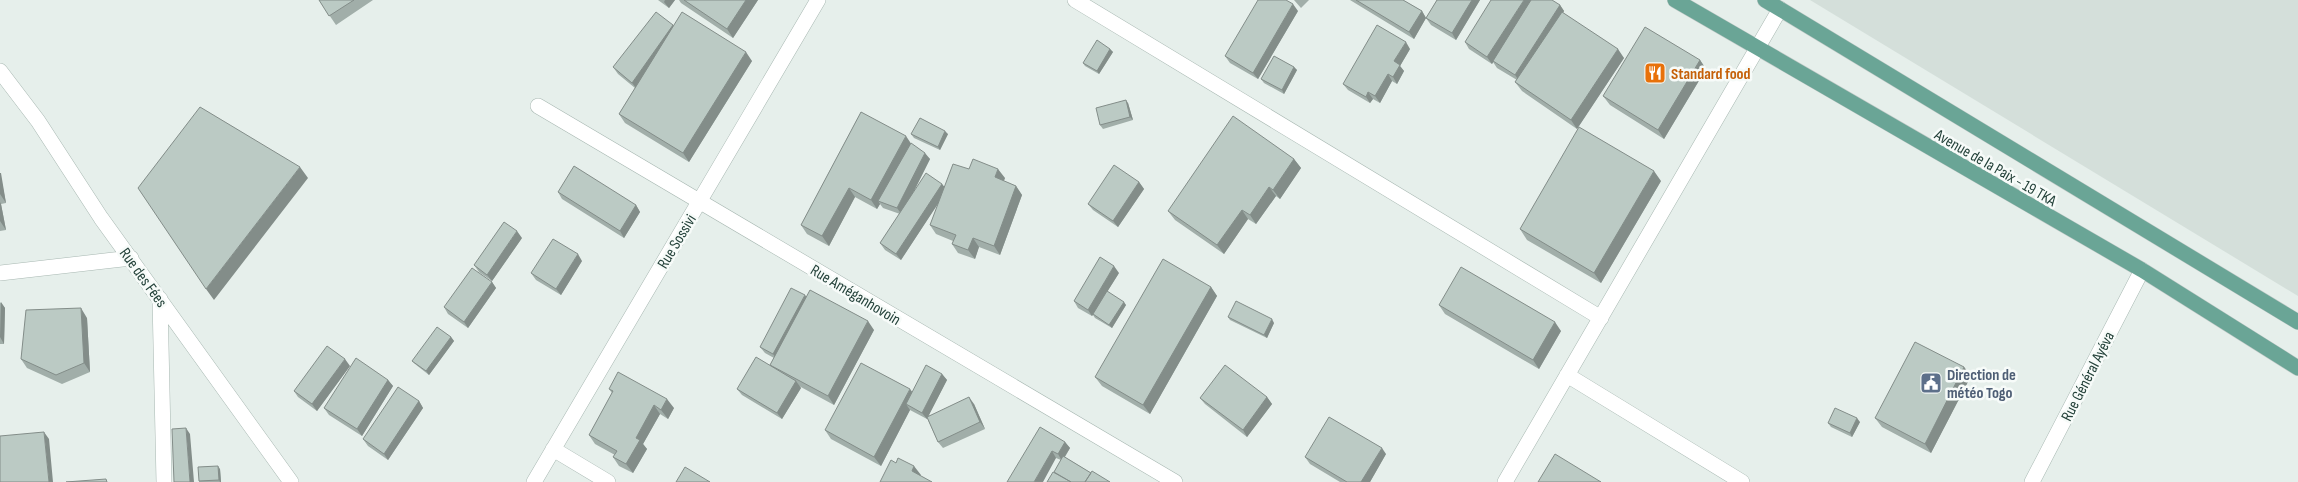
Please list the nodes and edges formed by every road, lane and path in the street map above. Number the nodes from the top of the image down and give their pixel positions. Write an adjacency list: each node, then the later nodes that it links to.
1 (818, 0): 9 (street, Rue Sossivi)
2 (1075, 0): 14 (street)
3 (1675, 0): 6 (main road, Avenue de la Paix - 19 TKA)
4 (1765, 0): 5 (main road, Avenue de la Paix - 19 TKA)
5 (1780, 9): 6 (street); 15 (main road, Avenue de la Paix - 19 TKA)
6 (1758, 50): 11 (main road, Avenue de la Paix - 19 TKA); 14 (street)
7 (0, 71): 10 (street, Rue des Fées)
8 (538, 106): 9 (street, Rue Améganhovoin)
9 (699, 201): 18 (street, Rue Sossivi); 23 (street, Rue Améganhovoin)
10 (130, 258): 12 (street); 13 (street, Rue des Fées)
11 (2142, 270): 16 (main road, Avenue de la Paix - 19 TKA); 26 (street, Rue Général Ayéva)
12 (0, 273)
13 (160, 298): 19 (street); 20 (street, Rue des Fées)
14 (1601, 318): 17 (street)
15 (2298, 322)
16 (2298, 368)
17 (1567, 375): 24 (street); 25 (street)
18 (553, 450): 21 (street, Rue Sossivi); 22 (street)
19 (164, 482)
20 (290, 482)
21 (534, 482)
22 (608, 482)
23 (1174, 482)
24 (1505, 482)
25 (1742, 482)
26 (2032, 482)

